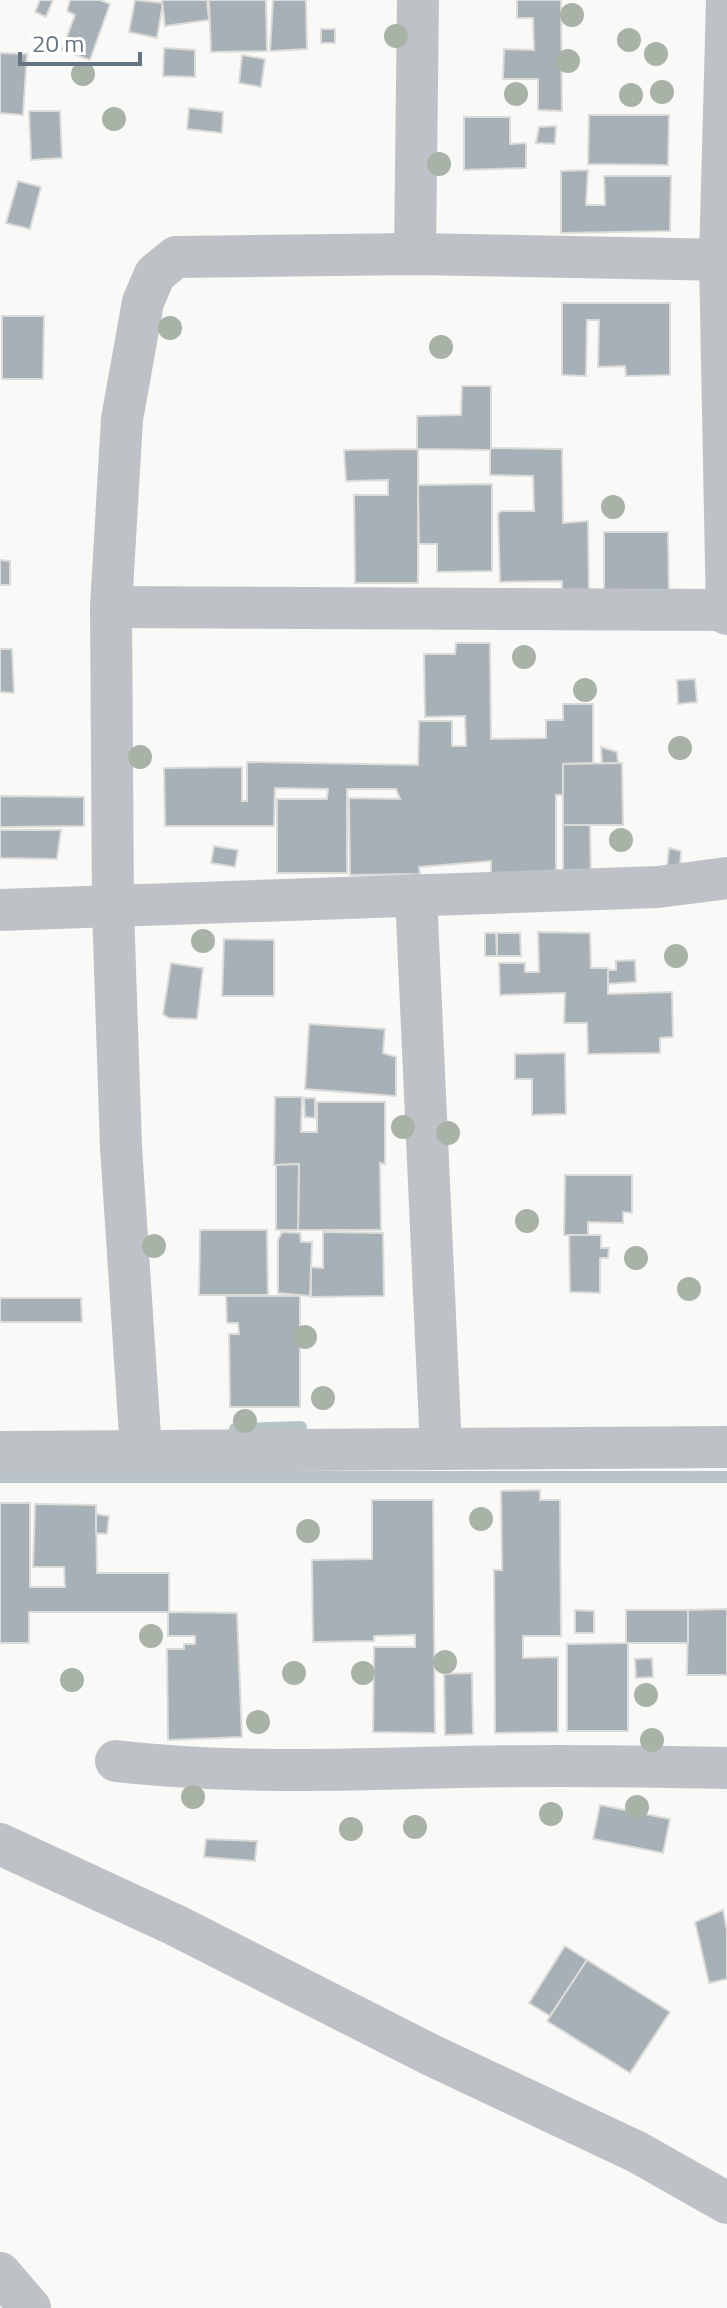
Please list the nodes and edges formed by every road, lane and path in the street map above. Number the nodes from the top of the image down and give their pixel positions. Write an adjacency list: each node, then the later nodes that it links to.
1 (418, 0): 3 (street)
2 (727, 0): 4 (street)
3 (415, 254): 4 (street); 6 (street)
4 (724, 260): 5 (street)
5 (726, 558): 7 (street)
6 (111, 607): 7 (street); 10 (street)
7 (727, 612)
8 (727, 878): 9 (street)
9 (416, 895): 10 (street); 13 (street)
10 (113, 909): 11 (street); 14 (street)
11 (0, 910)
12 (727, 1447): 13 (street)
13 (441, 1449): 14 (street)
14 (141, 1451): 15 (street)
15 (0, 1452)
16 (116, 1761): 17 (street)
17 (727, 1768)
18 (0, 1844): 19 (street)
19 (727, 2203)
20 (0, 2273): 21 (street)
21 (30, 2308)

